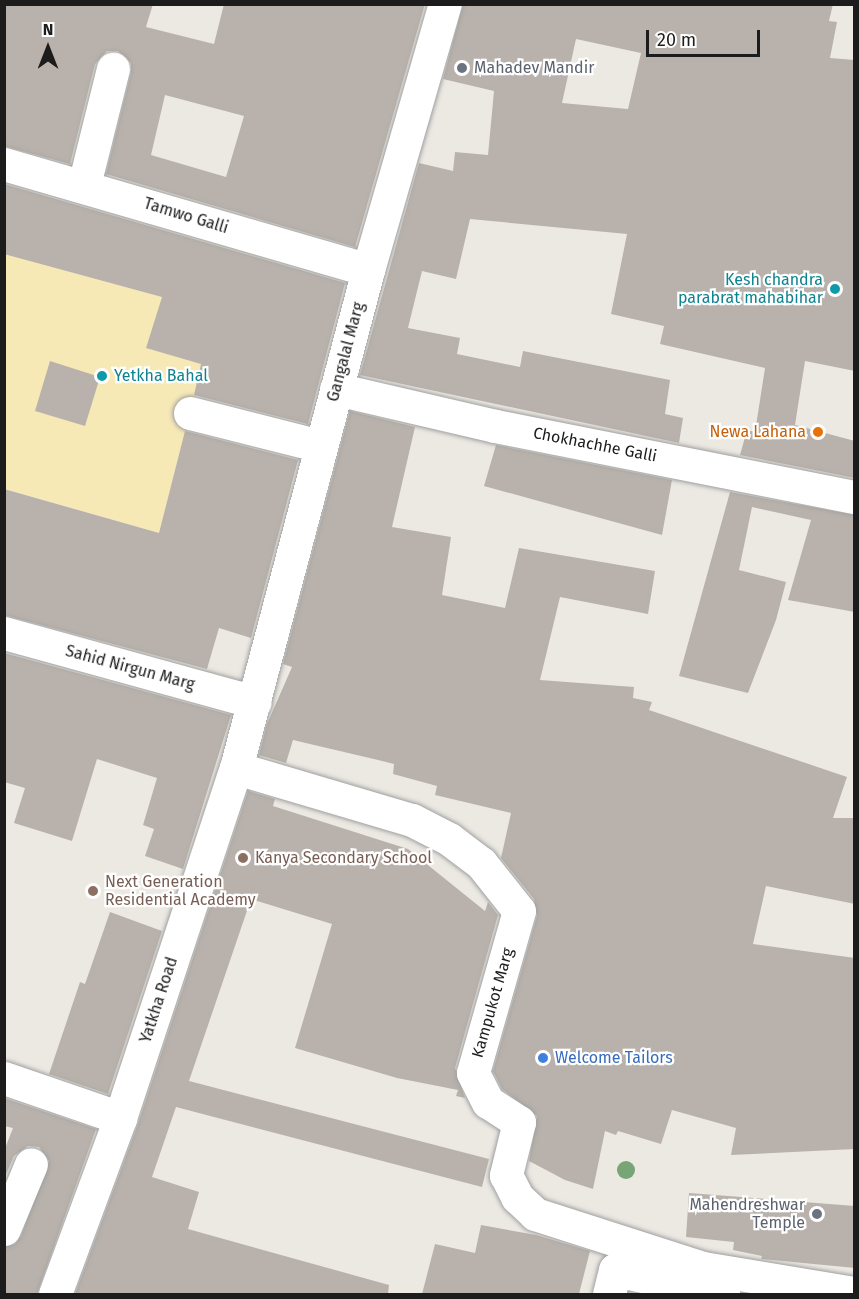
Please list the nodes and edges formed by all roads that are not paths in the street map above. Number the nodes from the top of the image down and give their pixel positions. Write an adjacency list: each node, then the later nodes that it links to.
1 (445, 4): 5 (street, Gangalal Marg)
2 (113, 69): 4 (street)
3 (4, 164): 4 (street, Tamwo Galli)
4 (84, 185): 5 (street, Tamwo Galli)
5 (368, 270): 6 (street, Gangalal Marg)
6 (336, 389): 8 (street, Gangalal Marg); 9 (street, Chokhachhe Galli)
7 (190, 413): 8 (street)
8 (320, 446): 11 (street, Gangalal Marg)
9 (855, 497)
10 (4, 633): 11 (street, Sahid Nirgun Marg)
11 (255, 702): 12 (street, Yatkha Road)
12 (236, 768): 14 (street, Yatkha Road); 17 (street, Kampukot Marg)
13 (4, 1078): 14 (street)
14 (120, 1118): 19 (street, Yatkha Road)
15 (31, 1164): 16 (street)
16 (4, 1229)
17 (703, 1268): 18 (street); 21 (street)
18 (855, 1293)
19 (55, 1294)
20 (609, 1294): 22 (street)
21 (671, 1294)
22 (724, 1294)

